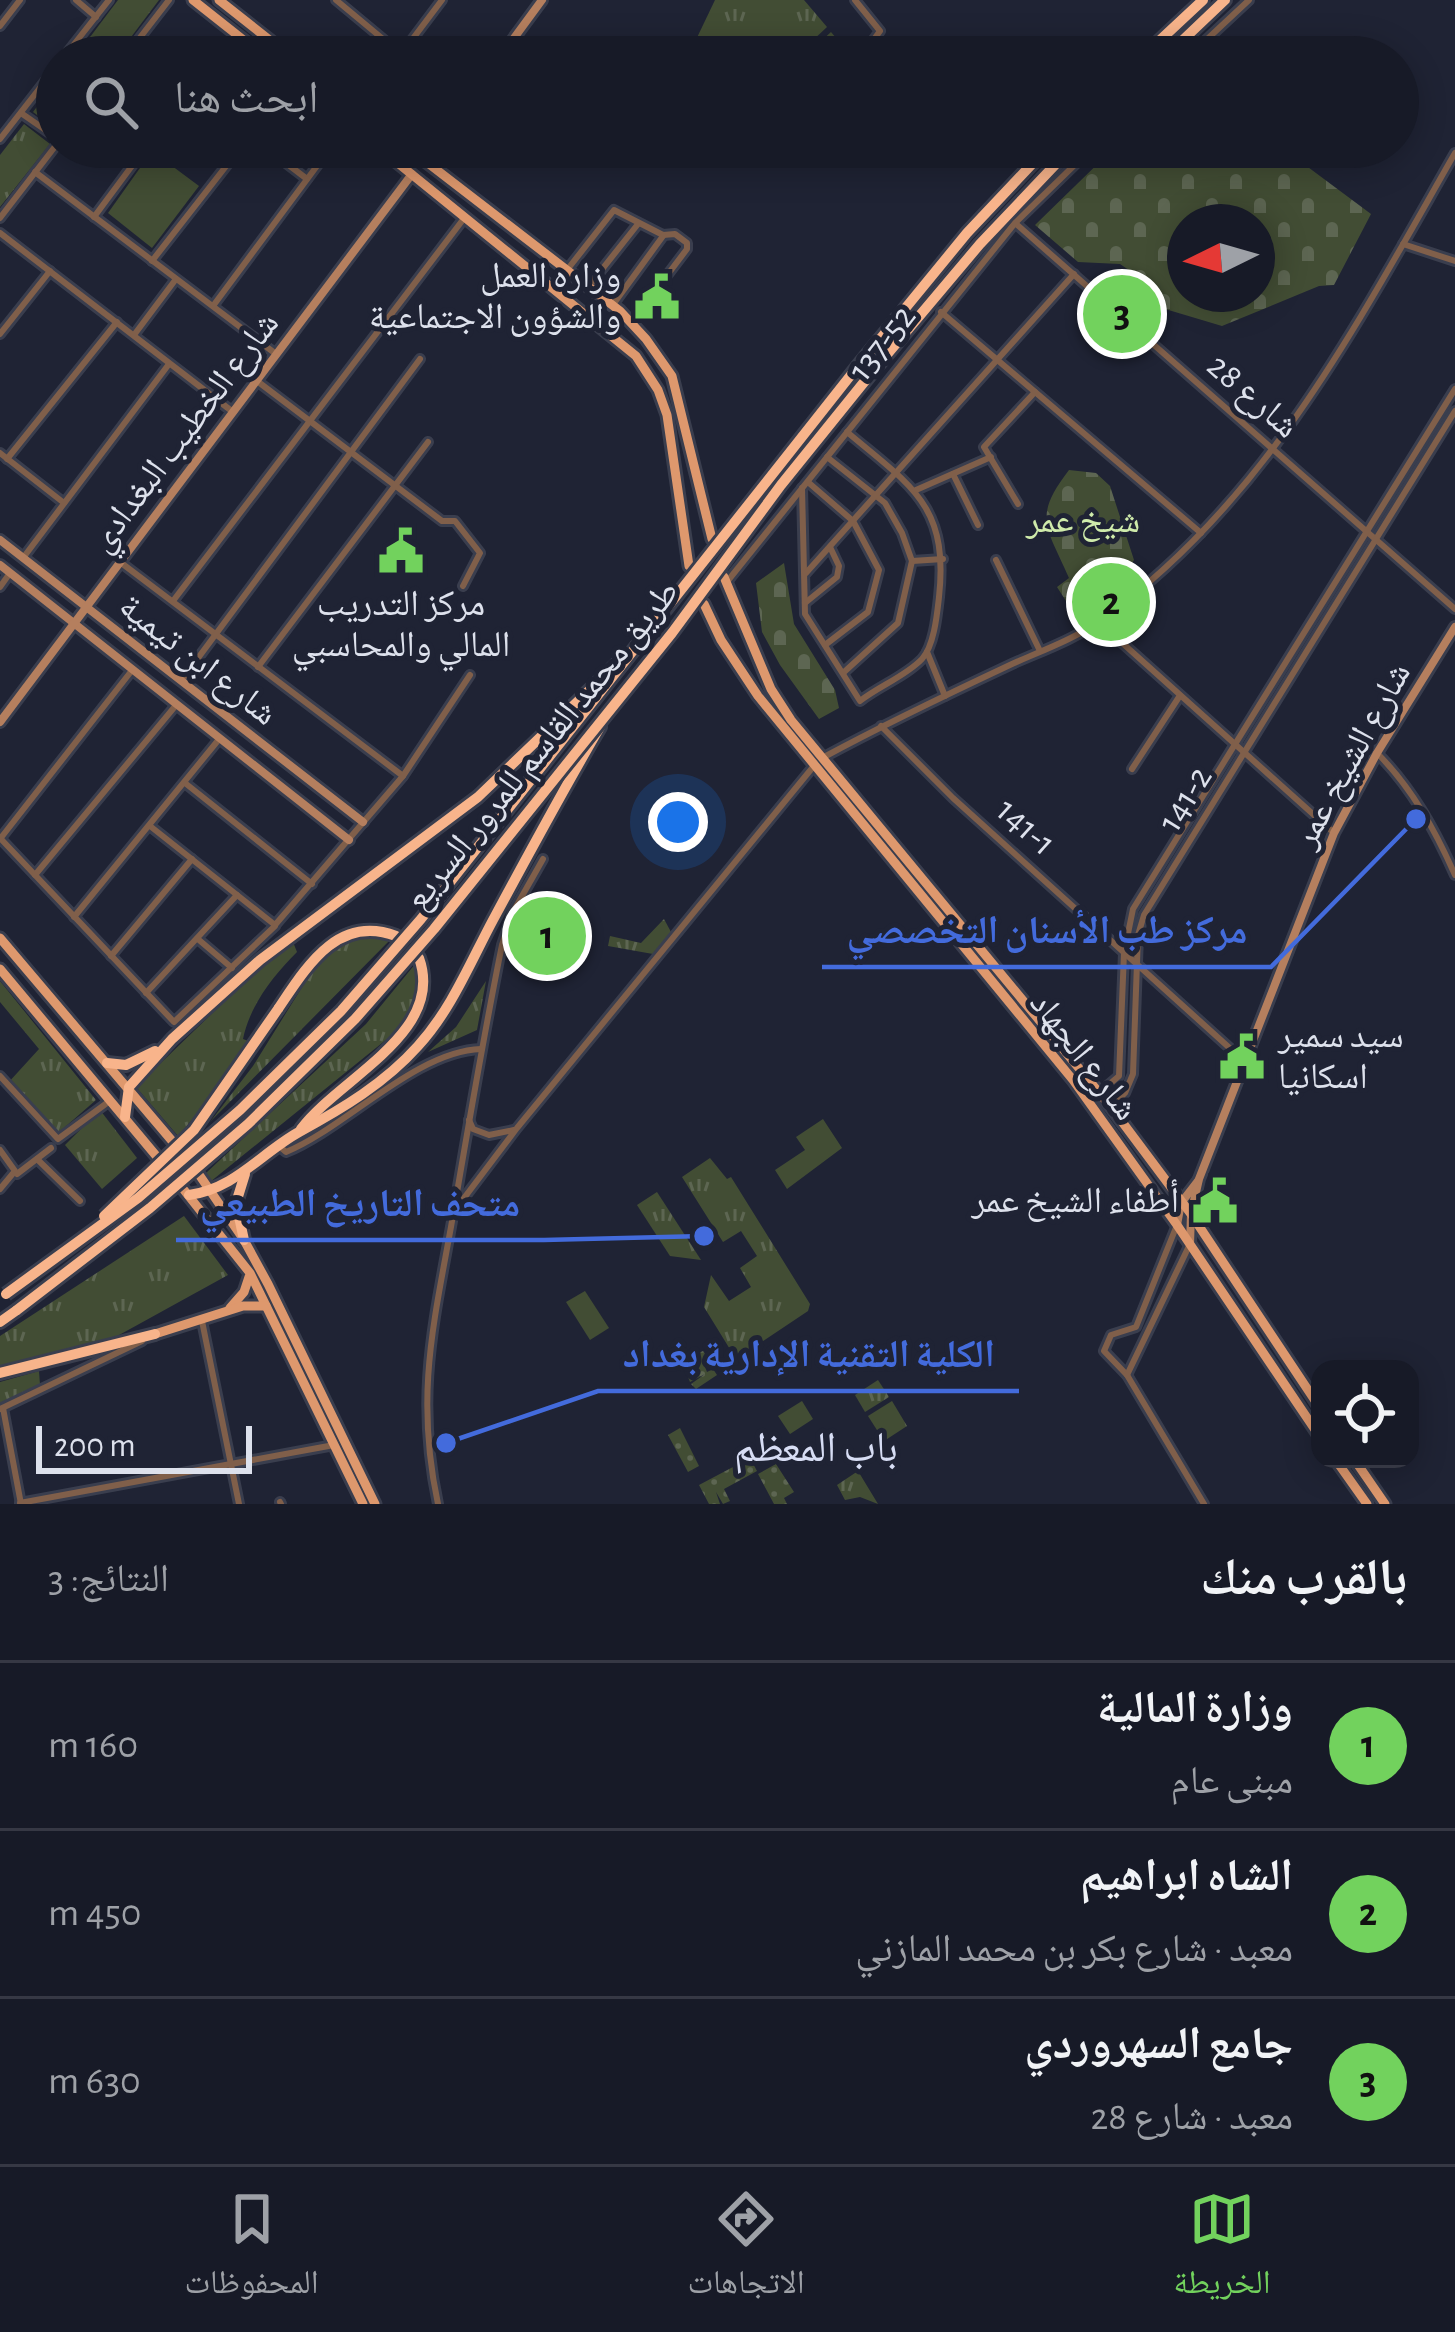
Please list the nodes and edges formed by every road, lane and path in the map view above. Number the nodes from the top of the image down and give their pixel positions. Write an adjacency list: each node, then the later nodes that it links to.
1 (20, 0): 15 (street)
2 (76, 0): 14 (street)
3 (109, 0): 14 (street)
4 (169, 0): 17 (street)
5 (194, 0): 18 (main road)
6 (219, 0): 19 (main road)
7 (442, 0): 21 (street)
8 (542, 0): 22 (street)
9 (856, 0): 23 (street)
10 (1203, 0): 24 (highway)
11 (1225, 0): 25 (highway)
12 (1249, 0): 26 (street)
13 (342, 2): 20 (street)
14 (96, 17): 16 (street)
15 (0, 26)
16 (81, 36)
17 (141, 36)
18 (239, 36)
19 (264, 36)
20 (379, 36)
21 (415, 36)
22 (515, 36)
23 (877, 36)
24 (1164, 36)
25 (1187, 36)
26 (1210, 36)
27 (36, 93): 28 (street)
28 (20, 113): 29 (street); 30 (street)
29 (36, 125)
30 (0, 139)
31 (1455, 153): 52 (street)
32 (38, 168): 42 (street)
33 (130, 168): 45 (street)
34 (225, 168): 53 (street)
35 (293, 168): 44 (street)
36 (315, 168): 44 (street)
37 (404, 168): 43 (main road)
38 (435, 168): 55 (main road)
39 (1028, 168): 126 (highway, طريق محمد القاسم للمرور السريع, bridge)
40 (1052, 168): 140 (highway, طريق محمد القاسم للمرور السريع, bridge)
41 (1071, 168): 49 (street, 137-52)
42 (35, 172): 45 (street); 47 (street)
43 (412, 174): 46 (main road); 67 (street, شارع الخطيب البغدادي)
44 (307, 179): 60 (street)
45 (94, 217): 53 (street)
46 (466, 217): 77 (street); 86 (main road)
47 (0, 218)
48 (639, 223): 51 (street); 55 (street); 59 (street)
49 (1015, 223): 57 (street, شارع 28); 62 (street, 137-52)
50 (0, 232): 56 (street)
51 (663, 236): 61 (street); 64 (street)
52 (1402, 244): 54 (street); 80 (street)
53 (152, 261): 58 (street)
54 (1455, 261)
55 (567, 270): 59 (main road)
56 (50, 271): 63 (street); 65 (street)
57 (1074, 274): 69 (street); 80 (street, شارع 28)
58 (176, 279): 60 (street); 66 (street)
59 (588, 287): 61 (main road)
60 (213, 306): 67 (street)
61 (612, 306): 64 (main road)
62 (941, 312): 69 (street); 78 (street, 137-52)
63 (117, 322): 66 (street); 82 (street)
64 (631, 323): 85 (main road)
65 (0, 334)
66 (134, 335): 70 (street)
67 (276, 354): 71 (street, شارع الخطيب البغدادي)
68 (419, 358): 81 (street)
69 (998, 360): 72 (street); 87 (street)
70 (170, 363): 75 (street); 93 (street)
71 (256, 381): 75 (street, شارع الخطيب البغدادي); 77 (street)
72 (1035, 392): 84 (street); 98 (street)
73 (1453, 396): 74 (street, 141-2)
74 (1442, 409): 76 (street); 97 (street, 141-2)
75 (233, 412): 107 (street, شارع الخطيب البغدادي)
76 (1454, 414): 101 (street, 141-2)
77 (310, 421): 81 (street); 117 (street)
78 (847, 432): 83 (street, 137-52); 87 (street)
79 (428, 442): 89 (street)
80 (1274, 451): 97 (street, شارع 28); 98 (street)
81 (350, 452): 89 (street); 125 (street)
82 (4, 456): 93 (street)
83 (826, 457): 90 (street, 137-52); 92 (street)
84 (991, 457): 88 (street); 94 (street)
85 (695, 458): 86 (main road); 99 (main road)
86 (675, 460): 109 (main road)
87 (896, 473): 91 (street); 92 (street)
88 (953, 474): 91 (street); 96 (street)
89 (395, 485): 115 (street); 132 (street)
90 (804, 485): 95 (street); 112 (street); 113 (street, 137-52)
91 (916, 490): 104 (street)
92 (876, 495): 95 (street); 106 (street)
93 (64, 503): 103 (street)
94 (1018, 504)
95 (853, 521): 102 (street); 127 (street)
96 (978, 525)
97 (1366, 532): 101 (street, شارع 28); 144 (street, 141-2)
98 (1201, 533): 122 (street)
99 (712, 539)
100 (0, 540): 103 (street, شارع ابن تيمية)
101 (1377, 541): 121 (street, شارع 28); 146 (street, 141-2)
102 (830, 547): 112 (street); 119 (street)
103 (23, 558): 110 (street, شارع ابن تيمية)
104 (943, 560): 106 (street); 130 (street)
105 (997, 560): 128 (street)
106 (912, 561): 134 (street)
107 (120, 562): 117 (street); 120 (street, شارع الخطيب البغدادي)
108 (0, 565): 111 (street, شارع ابن تيمية)
109 (689, 566)
110 (41, 572): 116 (street); 120 (street, شارع ابن تيمية)
111 (10, 573): 114 (street); 116 (street, شارع ابن تيمية)
112 (804, 575): 119 (street)
113 (725, 580): 129 (main road, شارع الجهاد)
114 (0, 586)
115 (463, 586)
116 (28, 587): 123 (street, شارع ابن تيمية)
117 (173, 601): 125 (street)
118 (704, 604): 131 (main road, شارع الجهاد)
119 (805, 604): 127 (street)
120 (87, 607): 123 (street, شارع الخطيب البغدادي); 136 (street, شارع ابن تيمية)
121 (1455, 609)
122 (1099, 622): 128 (street); 138 (street)
123 (74, 623): 133 (street, شارع ابن تيمية); 141 (street, شارع الخطيب البغدادي)
124 (1455, 627): 145 (street, شارع الشيخ عمر)
125 (215, 635): 132 (street); 136 (street)
126 (637, 644): 177 (highway, bridge); 210 (highway, طريق محمد القاسم للمرور السريع, bridge)
127 (825, 645): 134 (street)
128 (1040, 651): 137 (street)
129 (755, 652): 131 (main road); 147 (main road, شارع الجهاد)
130 (927, 652): 134 (street); 137 (street)
131 (738, 664): 147 (main road, شارع الجهاد)
132 (258, 667): 149 (street)
133 (133, 669): 139 (street, شارع ابن تيمية); 155 (street)
134 (843, 674)
135 (470, 675): 149 (street)
136 (181, 681): 151 (street, شارع ابن تيمية)
137 (945, 695): 142 (street)
138 (1179, 697): 144 (street); 148 (street)
139 (177, 704): 143 (street, شارع ابن تيمية); 158 (street)
140 (614, 704): 189 (highway, bridge); 216 (highway, طريق محمد القاسم للمرور السريع, bridge)
141 (0, 722)
142 (881, 726): 147 (street); 168 (street, 141-1)
143 (220, 738): 150 (street); 154 (street, شارع ابن تيمية)
144 (1232, 745): 146 (street); 168 (street, 141-2)
145 (1377, 753): 153 (street, شارع الشيخ عمر); 159 (street)
146 (1244, 755): 153 (street); 171 (street, 141-2)
147 (817, 763): 164 (main road, شارع الجهاد); 188 (street)
148 (1132, 769)
149 (403, 776): 151 (street)
150 (184, 783): 152 (street); 160 (street)
151 (363, 822): 154 (street)
152 (150, 826): 156 (street); 162 (street)
153 (1334, 833): 179 (street, شارع الشيخ عمر)
154 (352, 836): 160 (street)
155 (0, 838): 158 (street)
156 (192, 859): 161 (street); 169 (street)
157 (543, 859): 178 (street)
158 (35, 875): 162 (street)
159 (1455, 875)
160 (312, 884): 163 (street)
161 (237, 895): 163 (street); 167 (street)
162 (74, 917): 169 (street)
163 (275, 925): 172 (street)
164 (956, 931): 183 (main road, شارع الجهاد); 207 (main road, شارع الجهاد)
165 (397, 936): 210 (highway, bridge)
166 (0, 938): 175 (main road)
167 (199, 940): 172 (street); 174 (street)
168 (1124, 953): 171 (street, 141-1); 183 (street, 141-2)
169 (111, 956): 174 (street)
170 (419, 958): 189 (highway)
171 (1137, 965): 179 (street, 141-1); 185 (street, 141-2)
172 (232, 968): 174 (street)
173 (0, 969): 176 (main road)
174 (146, 993)
175 (71, 1019): 176 (main road); 180 (main road)
176 (55, 1032): 184 (main road)
177 (172, 1039): 180 (highway); 182 (highway)
178 (482, 1049): 187 (street); 191 (street)
179 (1244, 1061): 199 (street, شارع الشيخ عمر)
180 (107, 1063): 182 (main road)
181 (0, 1076): 184 (street)
182 (129, 1087): 186 (highway); 190 (main road)
183 (1099, 1093): 185 (main road, شارع الجهاد)
184 (111, 1100): 186 (main road)
185 (1111, 1107): 204 (main road, شارع الجهاد)
186 (125, 1117): 194 (main road)
187 (469, 1119): 188 (street); 205 (street)
188 (517, 1128): 205 (street)
189 (299, 1132): 191 (highway)
190 (173, 1142)
191 (280, 1147): 196 (highway)
192 (51, 1148): 195 (street)
193 (0, 1150): 197 (street)
194 (158, 1158)
195 (37, 1159): 197 (street); 203 (street)
196 (250, 1168): 201 (highway); 208 (highway)
197 (14, 1176): 200 (street)
198 (200, 1176): 201 (main road)
199 (1199, 1180): 204 (street, شارع الشيخ عمر); 206 (street, شارع الشيخ عمر)
200 (0, 1189)
201 (212, 1190): 202 (highway); 208 (main road)
202 (186, 1192): 211 (main road)
203 (80, 1202)
204 (1181, 1203): 206 (main road, شارع الجهاد); 207 (street, شارع الشيخ عمر)
205 (453, 1213): 231 (street)
206 (1191, 1214): 209 (street, شارع الشيخ عمر); 220 (main road, شارع الجهاد)
207 (1177, 1225): 209 (main road, شارع الجهاد); 219 (street)
208 (244, 1240): 211 (main road); 230 (main road)
209 (1190, 1244): 219 (street); 222 (main road, شارع الجهاد)
210 (65, 1252): 212 (highway, طريق محمد القاسم للمرور السريع, bridge)
211 (250, 1274): 213 (main road); 214 (main road)
212 (3, 1296)
213 (266, 1306): 214 (main road); 223 (main road)
214 (226, 1311): 215 (main road)
215 (202, 1321): 217 (main road); 224 (street)
216 (0, 1322)
217 (155, 1334): 218 (highway); 221 (street)
218 (0, 1373)
219 (1127, 1375): 232 (street)
220 (1311, 1394)
221 (1, 1409): 227 (street)
222 (1311, 1424)
223 (334, 1445): 224 (street); 229 (main road)
224 (232, 1466): 227 (street); 228 (street)
225 (1341, 1468): 233 (main road)
226 (1360, 1468): 234 (main road)
227 (21, 1503)
228 (239, 1504)
229 (363, 1504)
230 (375, 1504)
231 (438, 1504)
232 (1204, 1504)
233 (1367, 1504)
234 (1385, 1504)

